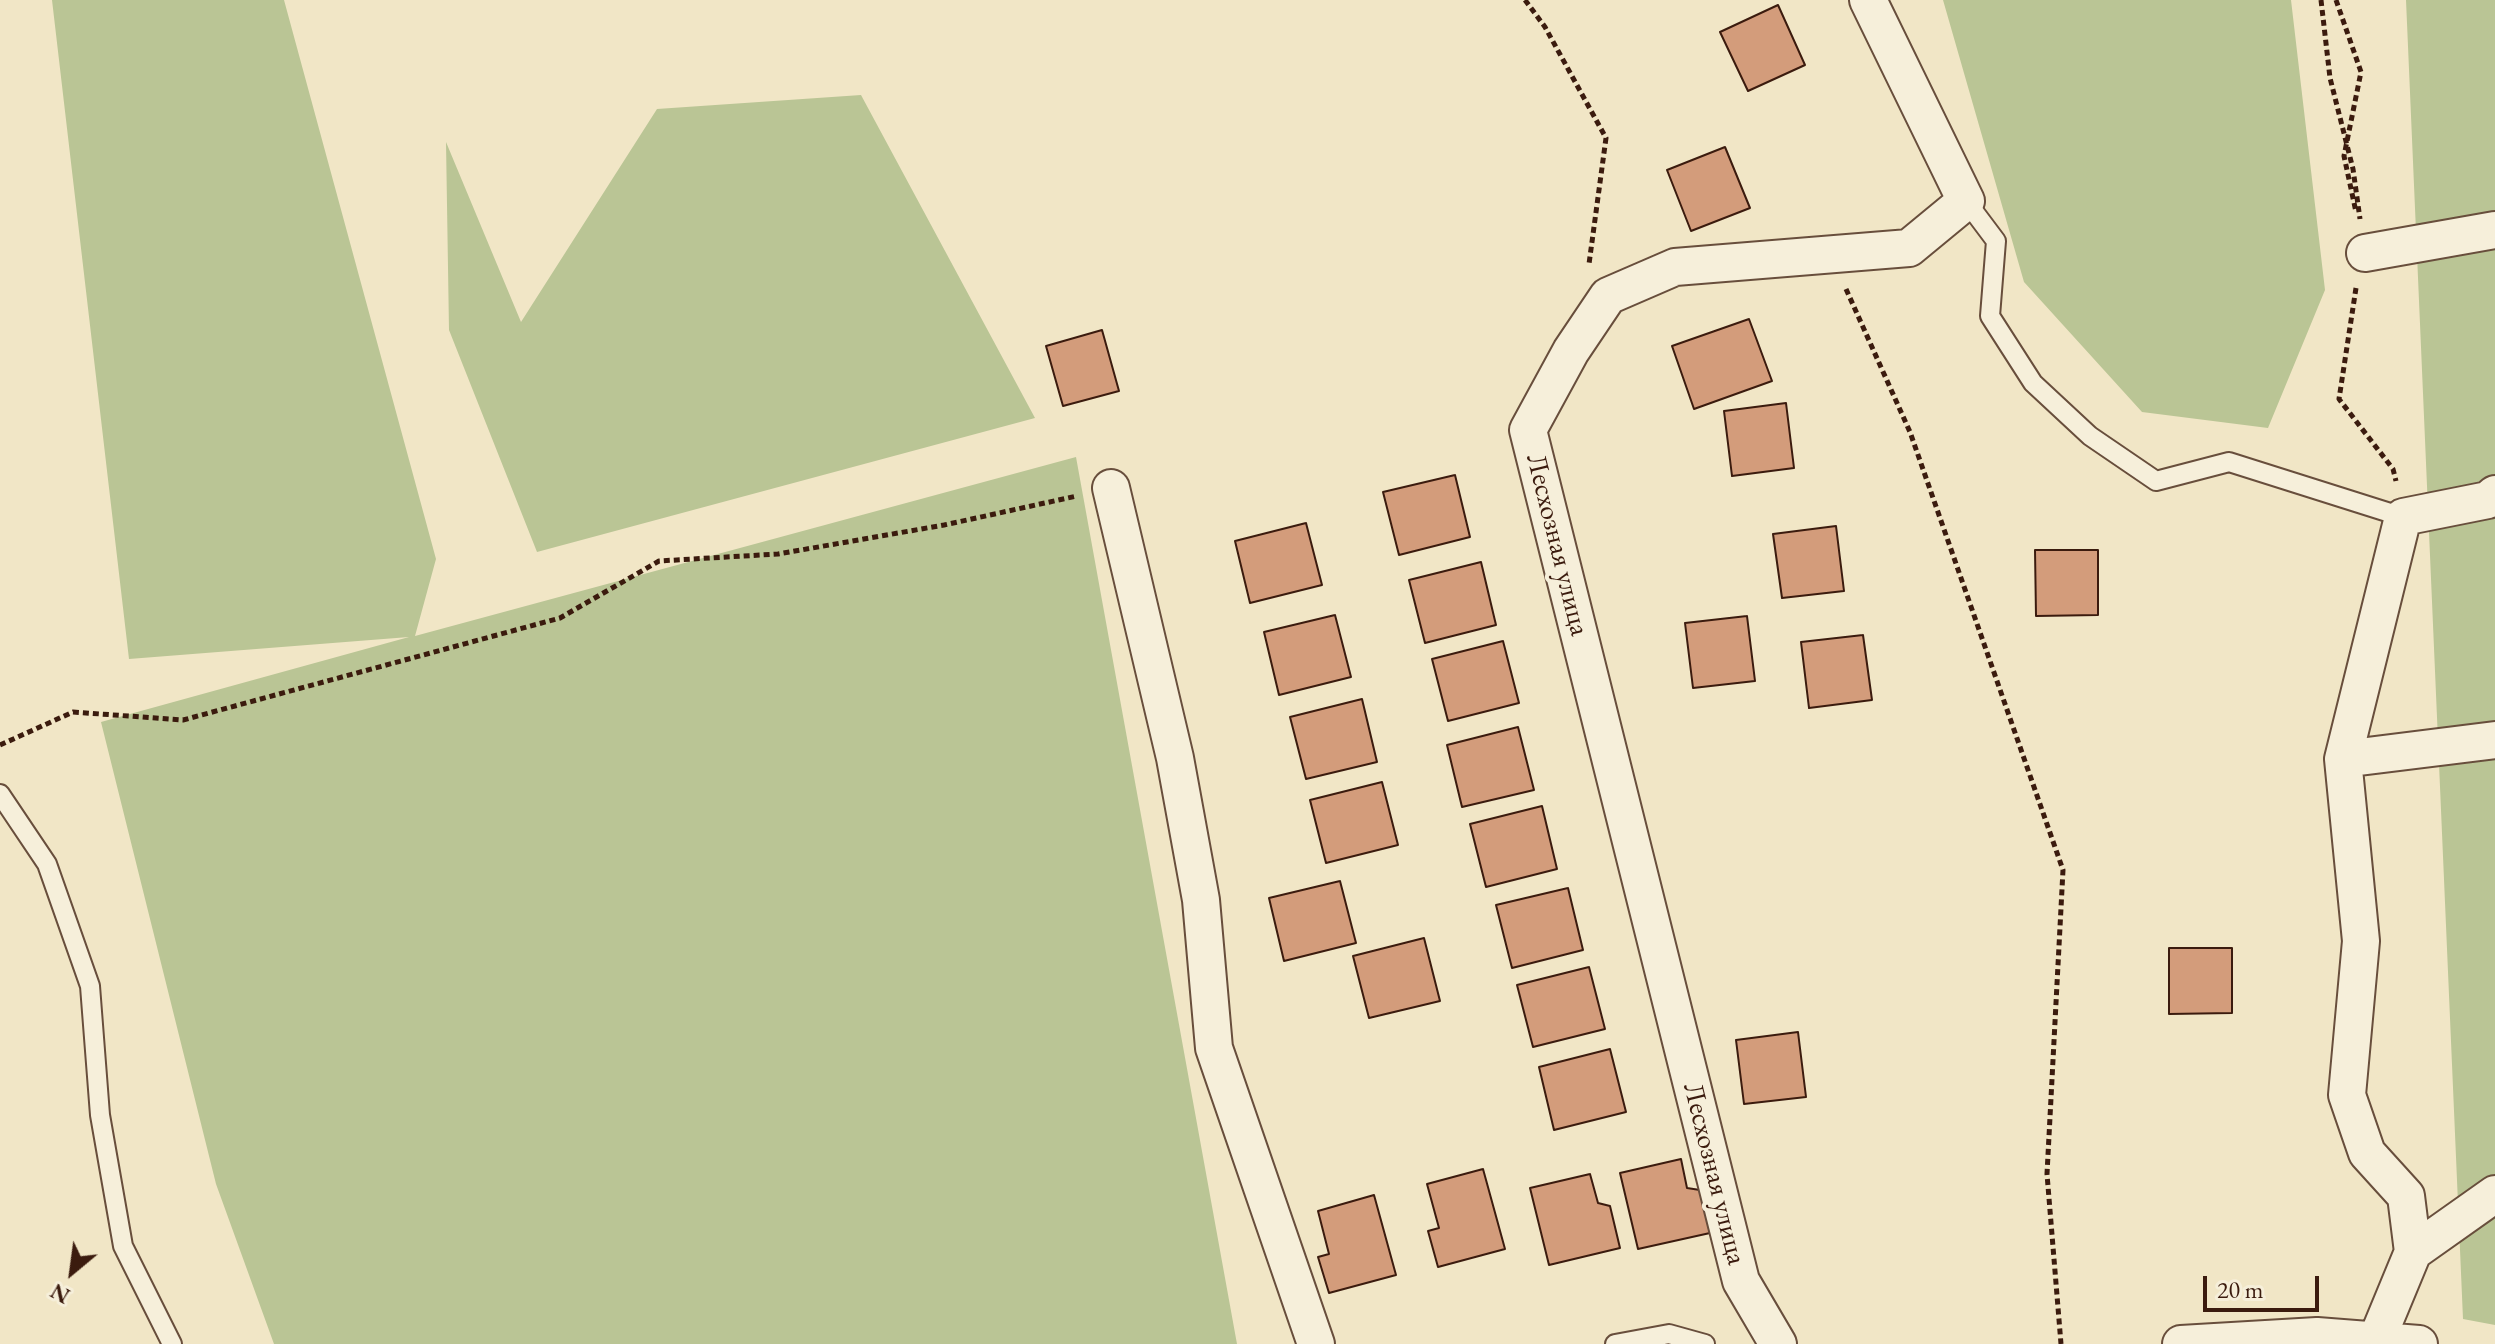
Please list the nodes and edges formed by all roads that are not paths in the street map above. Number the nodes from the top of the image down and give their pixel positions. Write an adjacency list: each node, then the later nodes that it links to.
1 (1868, 0): 2 (street)
2 (1966, 201): 7 (lane); 18 (street, Лесхозная улица)
3 (2495, 230): 4 (street)
4 (2365, 253)
5 (1111, 488): 15 (street)
6 (2495, 494): 7 (street)
7 (2403, 517): 9 (street)
8 (2495, 740): 9 (street)
9 (2343, 759): 12 (street)
10 (0, 794): 14 (lane)
11 (2495, 1194): 12 (street)
12 (2413, 1252): 13 (street)
13 (2377, 1339): 19 (street); 20 (street)
14 (172, 1344)
15 (1316, 1344)
16 (1615, 1344): 17 (lane)
17 (1705, 1344)
18 (1778, 1344)
19 (2181, 1344)
20 (2419, 1344)

